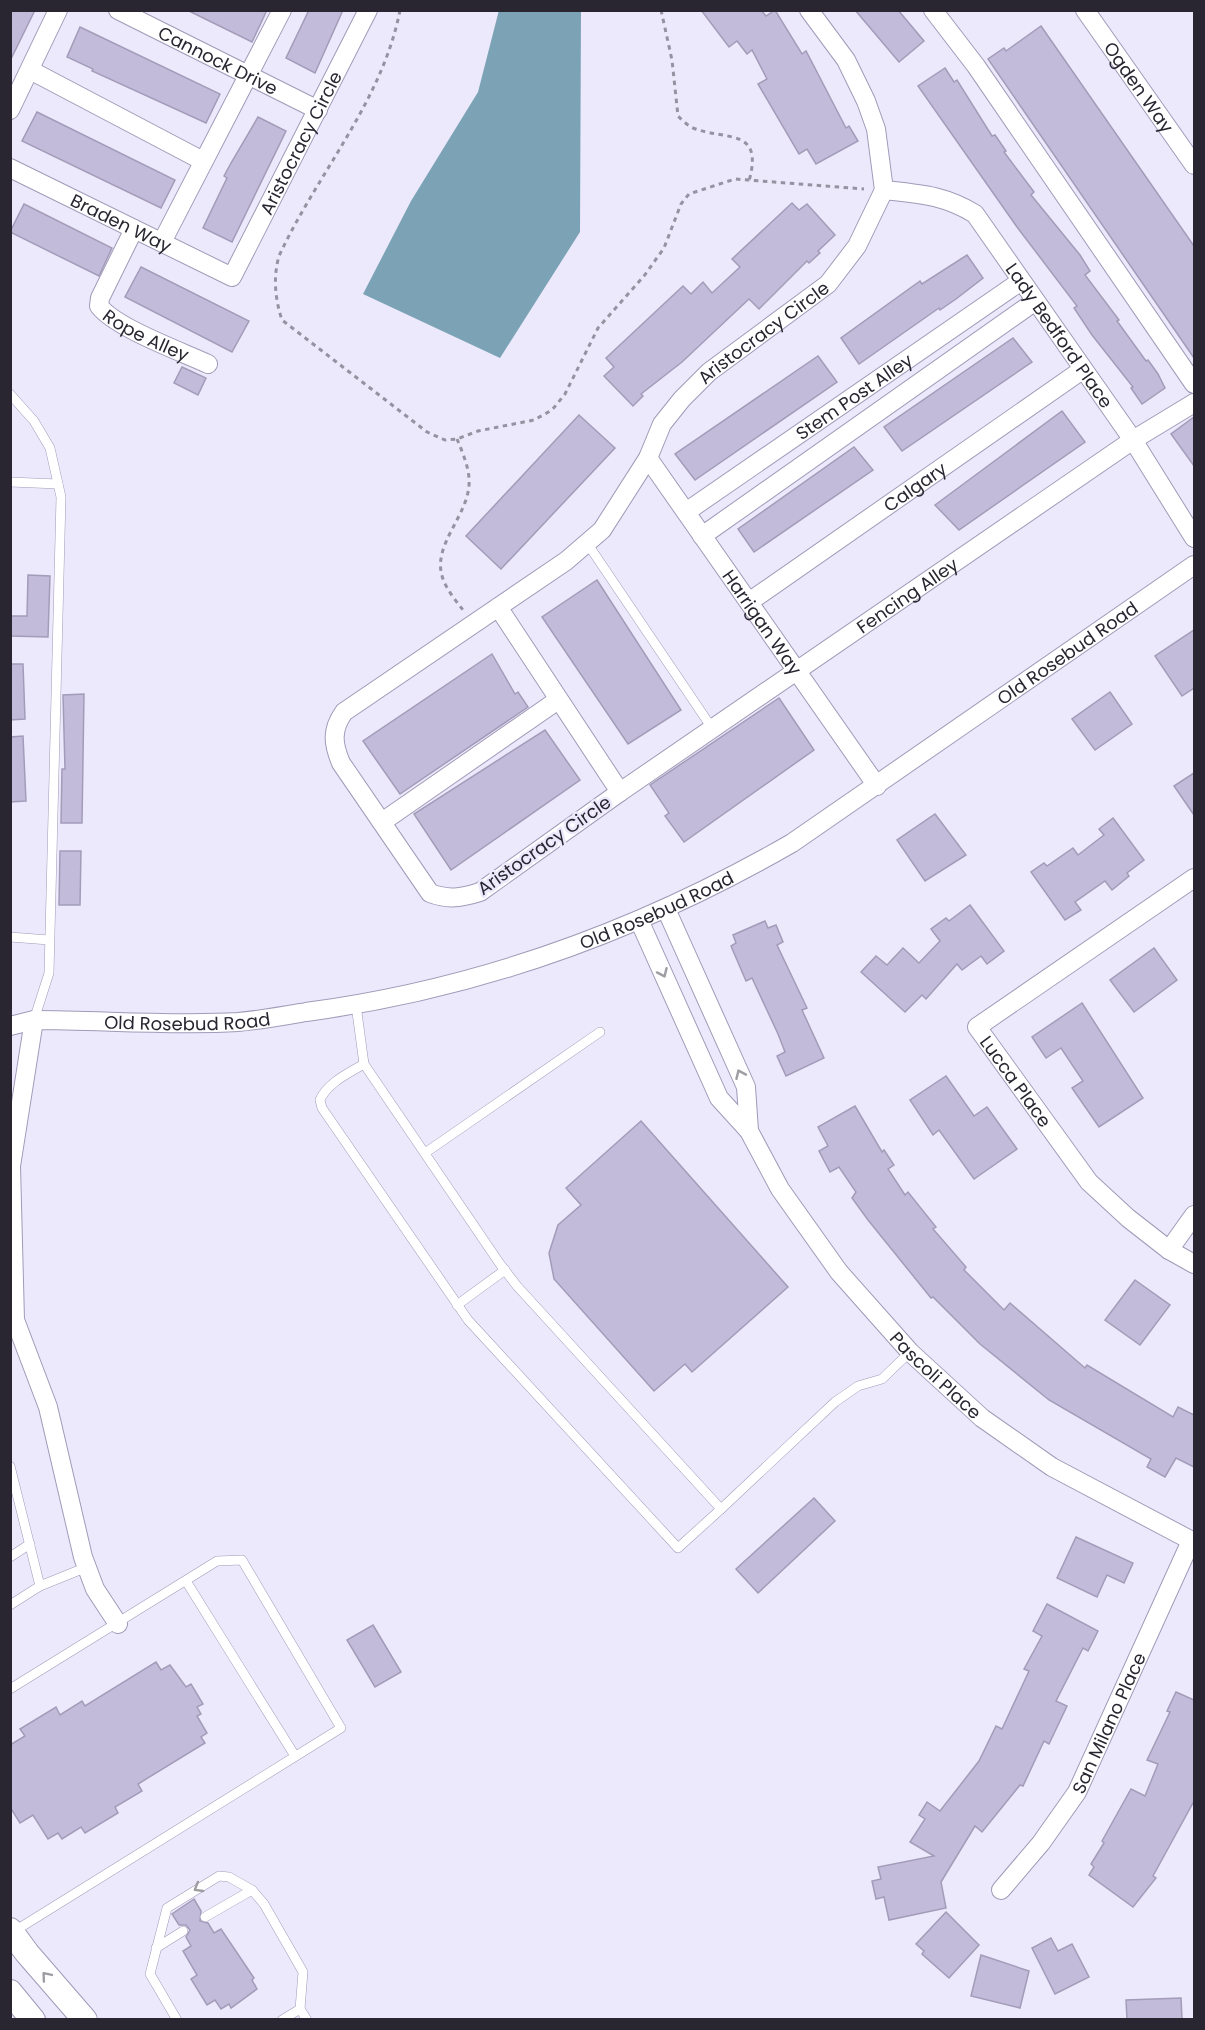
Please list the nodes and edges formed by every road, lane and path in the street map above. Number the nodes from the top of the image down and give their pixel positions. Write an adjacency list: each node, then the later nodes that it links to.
1 (58, 10): 10 (street)
2 (118, 10): 11 (street, Cannock Drive)
3 (282, 10): 11 (street)
4 (368, 10): 13 (street, Aristocracy Circle)
5 (400, 10): 29 (path)
6 (662, 10): 17 (path)
7 (809, 10): 18 (street)
8 (933, 10): 26 (street)
9 (1085, 10): 15 (street, Ogden Way)
10 (30, 69): 12 (street); 14 (street)
11 (249, 74): 13 (street, Cannock Drive); 14 (street)
12 (10, 110)
13 (318, 110): 21 (street, Aristocracy Circle)
14 (203, 161): 20 (street)
15 (1194, 165)
16 (10, 168): 19 (street, Braden Way)
17 (749, 181): 18 (path); 29 (path)
18 (884, 190): 22 (street, Lady Bedford Place); 31 (street, Aristocracy Circle)
19 (134, 229): 20 (street, Braden Way); 24 (street, Rope Alley)
20 (162, 242): 21 (street, Braden Way)
21 (232, 277)
22 (1021, 281): 23 (street, Lady Bedford Place); 34 (street, Stem Post Alley)
23 (1035, 302): 25 (street, Lady Bedford Place); 35 (street, Stem Post Alley)
24 (208, 364)
25 (1082, 370): 30 (street, Lady Bedford Place); 39 (street, Calgary)
26 (1194, 384)
27 (10, 394): 33 (lane)
28 (1194, 402): 30 (street, Fencing Alley)
29 (457, 439): 41 (path)
30 (1133, 440): 36 (street, Lady Bedford Place); 42 (street, Fencing Alley)
31 (648, 458): 34 (street, Harrigan Way); 37 (street, Aristocracy Circle)
32 (10, 482): 33 (lane)
33 (58, 484): 52 (lane)
34 (686, 512): 35 (street, Harrigan Way)
35 (702, 536): 39 (street, Harrigan Way)
36 (1194, 538)
37 (587, 543): 40 (street, Aristocracy Circle); 44 (lane)
38 (1194, 565): 45 (street, Old Rosebud Road)
39 (749, 602): 42 (street, Harrigan Way)
40 (498, 607): 41 (street, Aristocracy Circle); 43 (street, Aristocracy Circle)
41 (472, 624): 47 (street, Aristocracy Circle)
42 (796, 670): 44 (street, Fencing Alley); 45 (street, Harrigan Way)
43 (558, 700): 46 (street, Aristocracy Circle); 47 (street)
44 (712, 728): 46 (street, Fencing Alley)
45 (877, 786): 49 (street, Old Rosebud Road)
46 (620, 792): 47 (street, Aristocracy Circle)
47 (381, 822)
48 (1194, 878): 63 (street, Lucca Place)
49 (666, 909): 50 (street, Old Rosebud Road); 59 (street, Pascoli Place, one-way to 49)
50 (639, 920): 53 (street, Old Rosebud Road); 59 (street, Pascoli Place, one-way to 59)
51 (10, 937): 52 (lane)
52 (49, 940): 55 (lane)
53 (356, 1005): 55 (street, Old Rosebud Road); 58 (lane)
54 (10, 1013): 55 (street, Old Rosebud Road)
55 (34, 1020): 56 (street, Old Rosebud Road); 61 (street)
56 (10, 1026)
57 (600, 1032): 60 (lane)
58 (364, 1064): 60 (lane); 66 (lane)
59 (749, 1131): 68 (street, Pascoli Place)
60 (425, 1153): 65 (lane)
61 (11, 1197): 67 (street)
62 (1194, 1215): 63 (street)
63 (1169, 1250): 64 (street, Lucca Place)
64 (1194, 1264)
65 (505, 1270): 66 (lane); 70 (lane)
66 (457, 1305): 70 (lane)
67 (13, 1321): 74 (street)
68 (910, 1352): 70 (lane); 71 (street, Pascoli Place)
69 (10, 1466): 72 (lane)
70 (721, 1509)
71 (1193, 1541): 82 (street, San Milano Place)
72 (30, 1544): 73 (lane); 76 (lane)
73 (12, 1555)
74 (87, 1566): 76 (lane); 78 (street)
75 (186, 1581): 78 (lane); 80 (lane); 80 (lane)
76 (40, 1586): 77 (lane)
77 (10, 1605)
78 (118, 1624): 79 (lane)
79 (10, 1689)
80 (295, 1756): 85 (lane)
81 (252, 1890): 83 (lane); 86 (lane, one-way to 86); 88 (lane)
82 (1001, 1890)
83 (205, 1917)
84 (183, 1931): 86 (lane)
85 (11, 1932): 90 (main road, one-way to 85)
86 (156, 1948): 91 (lane)
87 (10, 1992): 89 (main road)
88 (300, 2009): 92 (lane); 93 (lane)
89 (33, 2019)
90 (85, 2019)
91 (177, 2019)
92 (282, 2019)
93 (307, 2019)

